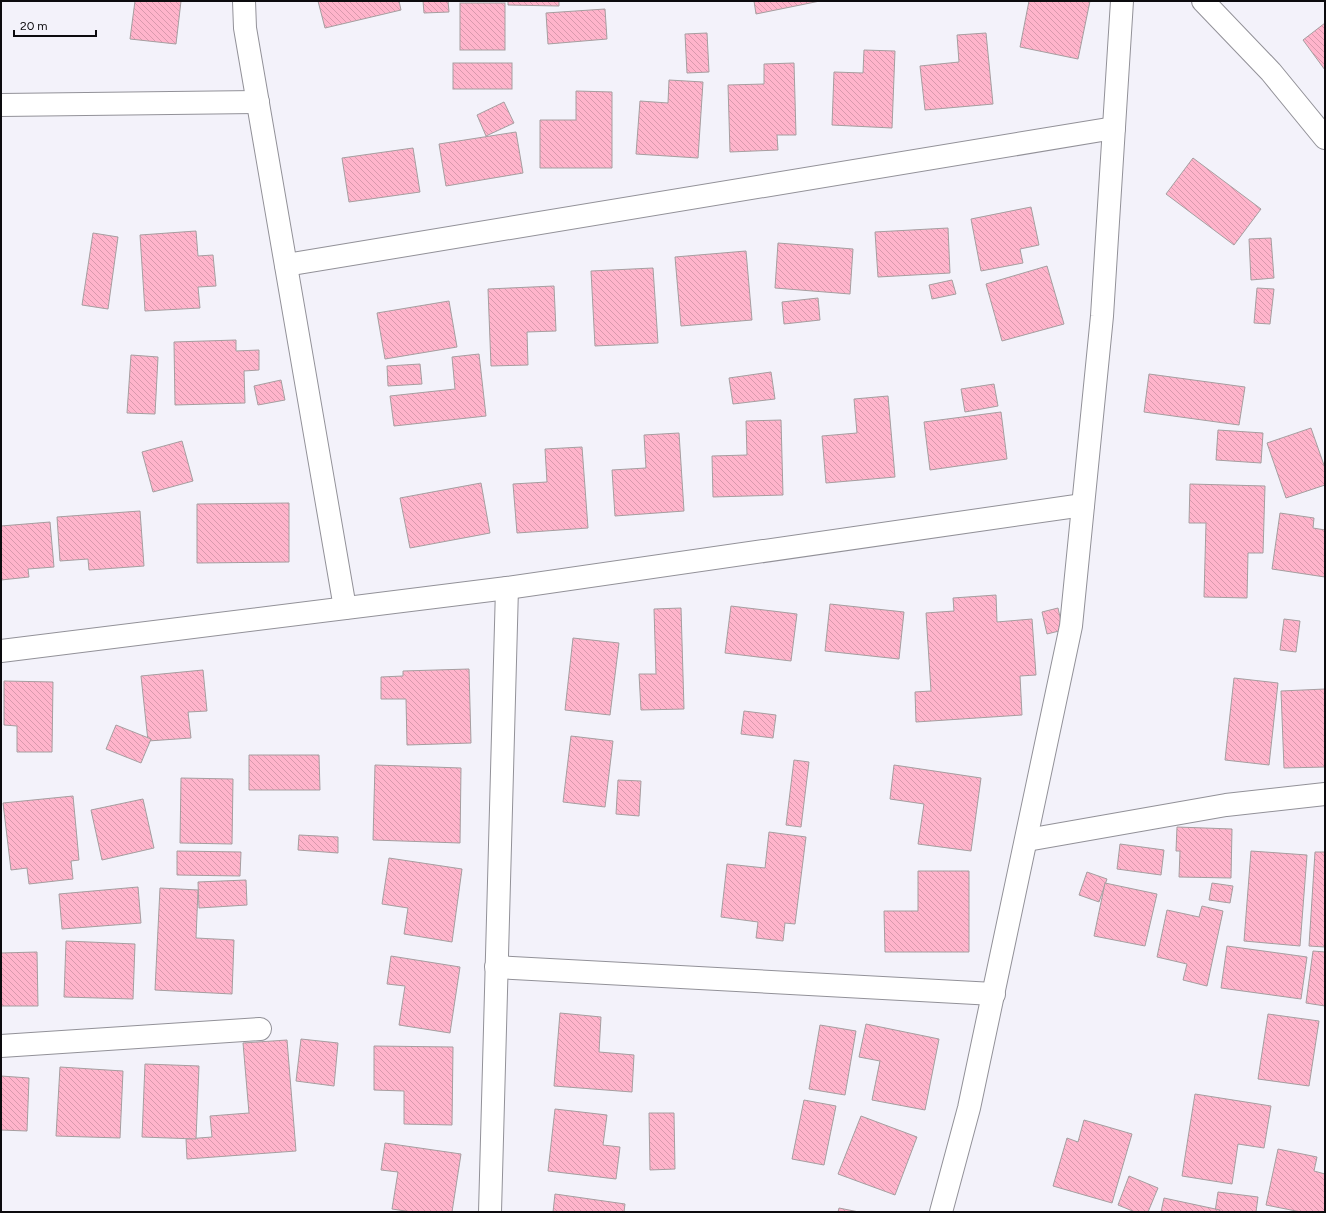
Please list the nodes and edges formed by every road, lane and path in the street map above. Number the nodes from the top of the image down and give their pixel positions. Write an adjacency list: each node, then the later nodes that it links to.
1 (244, 1): 4 (street)
2 (1122, 1): 6 (street)
3 (1203, 1): 7 (street)
4 (258, 102): 5 (street); 8 (street)
5 (1, 105)
6 (1114, 128): 8 (street); 9 (street)
7 (1325, 138)
8 (286, 265): 11 (street)
9 (1083, 505): 10 (street); 14 (street)
10 (507, 588): 11 (street); 15 (street)
11 (345, 608): 12 (street)
12 (1, 651)
13 (1325, 794): 14 (street)
14 (1027, 840): 16 (street)
15 (496, 967): 16 (street); 19 (street)
16 (994, 994): 20 (street)
17 (260, 1029): 18 (street)
18 (1, 1046)
19 (490, 1212)
20 (942, 1212)

